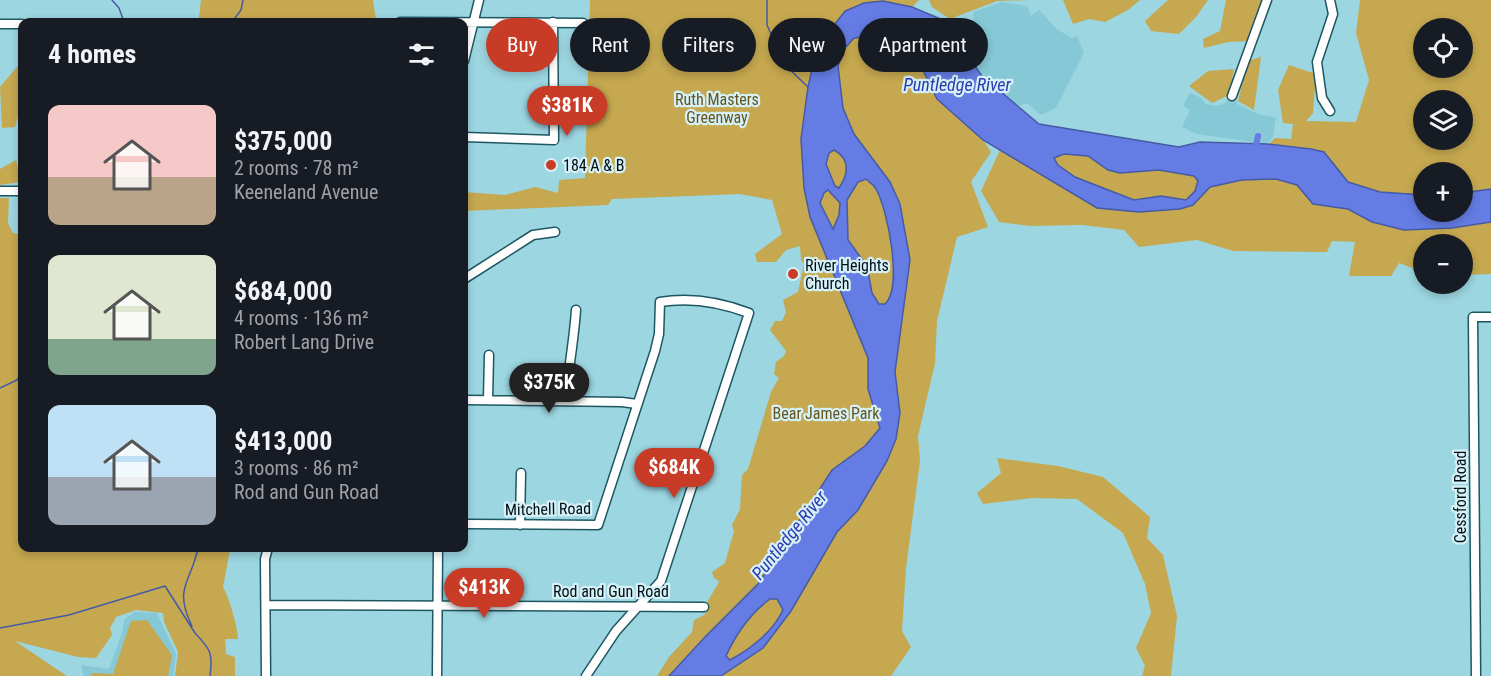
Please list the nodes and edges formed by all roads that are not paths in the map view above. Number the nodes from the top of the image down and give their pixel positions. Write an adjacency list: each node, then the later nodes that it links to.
1 (479, 0): 5 (street)
2 (1267, 0): 11 (street)
3 (1330, 0): 12 (street)
4 (468, 22): 5 (street)
5 (473, 22): 6 (street); 9 (street)
6 (486, 22)
7 (0, 24): 8 (street)
8 (18, 24)
9 (468, 44)
10 (553, 72): 13 (street)
11 (1232, 96)
12 (1330, 111)
13 (468, 137)
14 (0, 191): 15 (street)
15 (18, 191)
16 (555, 232): 17 (street)
17 (468, 277)
18 (576, 310): 23 (street)
19 (1491, 317): 37 (street, Cessford Road)
20 (489, 355): 22 (street)
21 (468, 400): 22 (street)
22 (488, 400): 23 (street)
23 (566, 401): 24 (street)
24 (637, 404): 27 (street, Mitchell Road); 32 (street, Mitchell Road)
25 (521, 473): 27 (street)
26 (468, 524): 27 (street, Mitchell Road)
27 (520, 525)
28 (267, 552): 30 (street)
29 (438, 552): 31 (street)
30 (266, 605): 31 (street, Rod and Gun Road); 34 (street)
31 (437, 606): 32 (street, Rod and Gun Road); 35 (street)
32 (637, 606): 33 (street, Rod and Gun Road); 36 (street)
33 (704, 607)
34 (266, 676)
35 (437, 676)
36 (586, 676)
37 (1476, 676)

